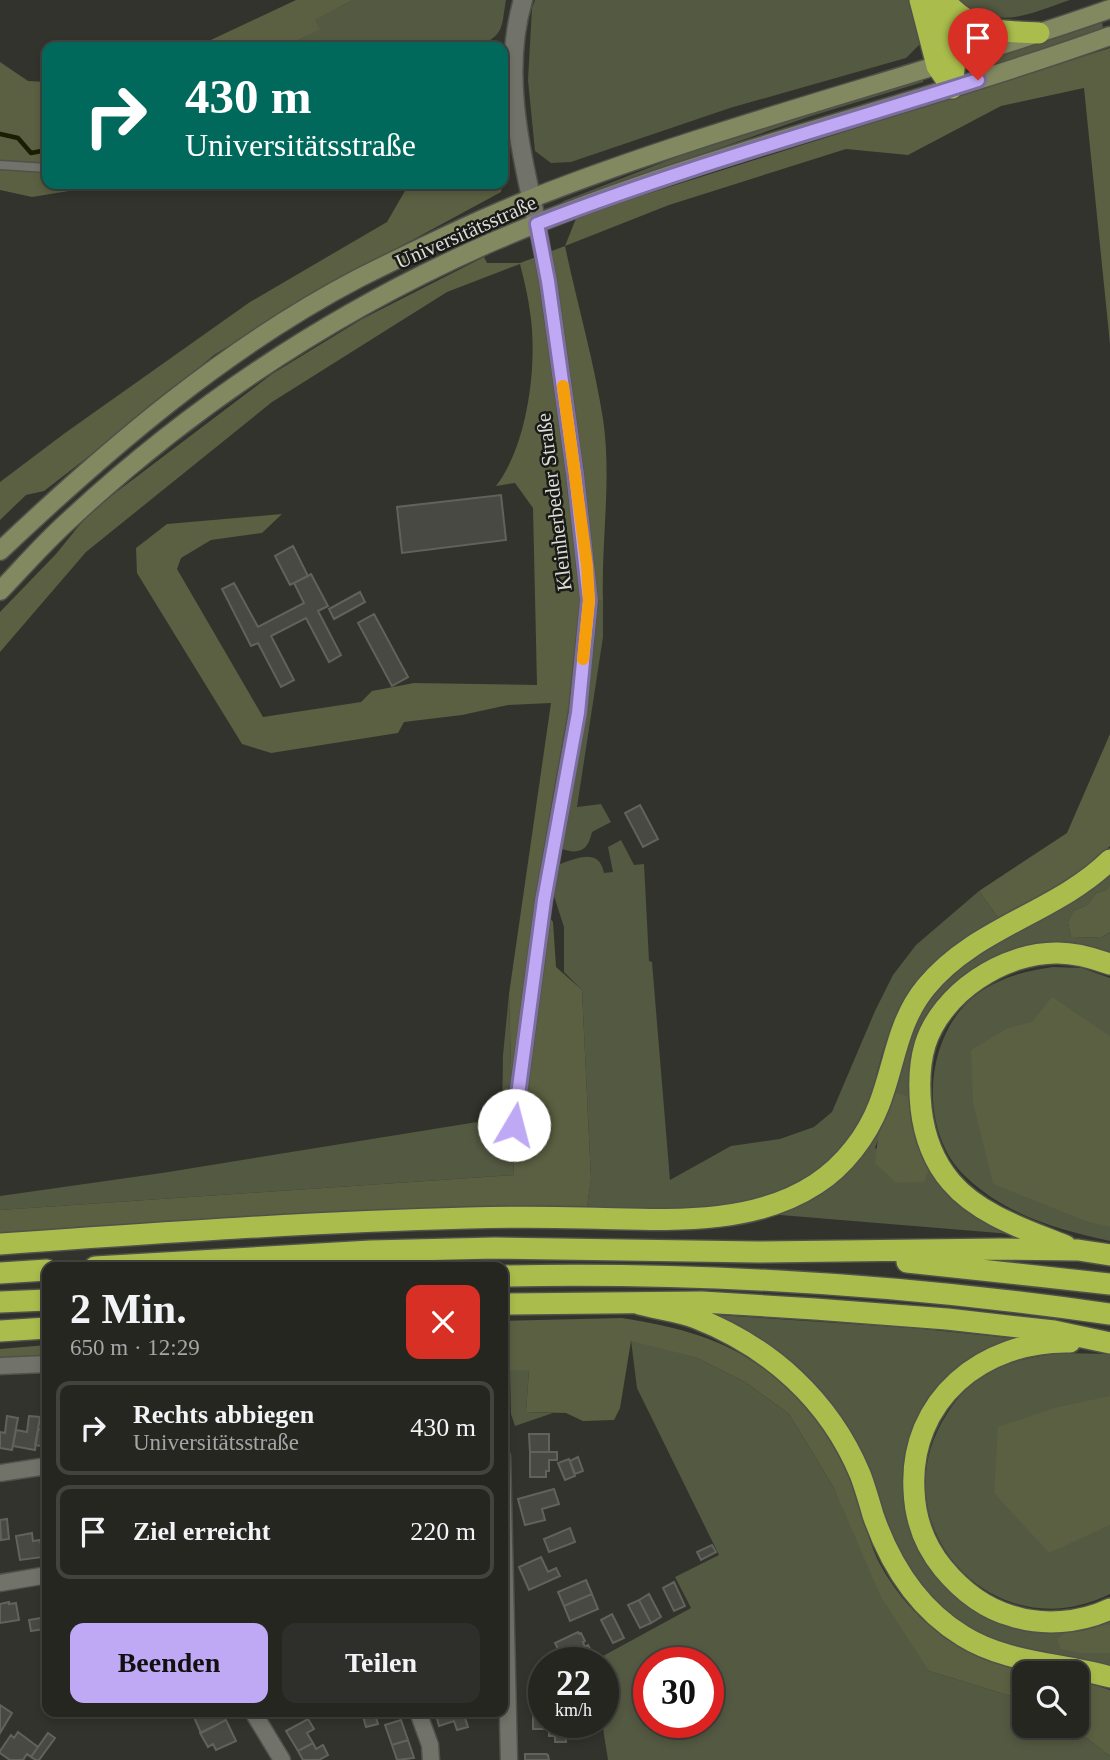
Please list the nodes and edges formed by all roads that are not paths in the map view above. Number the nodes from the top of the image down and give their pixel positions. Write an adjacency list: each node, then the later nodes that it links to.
1 (523, 0): 7 (street, Kleinherbeder Straße)
2 (920, 0): 8 (highway)
3 (942, 0): 5 (highway); 8 (highway)
4 (1105, 11): 5 (main road, Universitätsstraße)
5 (1039, 33): 8 (main road, Universitätsstraße)
6 (1107, 37): 9 (main road, Universitätsstraße)
7 (508, 48): 12 (street, Kleinherbeder Straße)
8 (946, 63): 9 (highway); 12 (main road, Universitätsstraße)
9 (952, 88): 13 (main road, Universitätsstraße)
10 (0, 165): 11 (lane)
11 (42, 168)
12 (531, 198): 13 (street, Kleinherbeder Straße); 14 (main road, Universitätsstraße)
13 (537, 224): 15 (main road, Universitätsstraße); 18 (street, Kleinherbeder Straße)
14 (0, 551)
15 (0, 591)
16 (1110, 860): 19 (highway)
17 (1110, 964): 20 (highway)
18 (514, 1125)
19 (0, 1244)
20 (1078, 1251): 21 (highway); 22 (highway)
21 (758, 1252): 23 (highway); 27 (highway)
22 (1110, 1255)
23 (178, 1262)
24 (42, 1270): 25 (highway)
25 (0, 1273)
26 (508, 1276): 32 (highway)
27 (1110, 1284)
28 (42, 1300): 29 (highway)
29 (0, 1302)
30 (508, 1304): 31 (highway)
31 (639, 1304): 35 (highway); 43 (highway)
32 (1110, 1314)
33 (42, 1328): 34 (highway)
34 (0, 1331)
35 (1110, 1343): 42 (highway)
36 (42, 1364): 37 (street)
37 (0, 1366)
38 (42, 1467): 39 (street)
39 (0, 1473)
40 (42, 1576): 41 (street)
41 (0, 1583)
42 (1110, 1609)
43 (1110, 1677)
44 (256, 1717): 47 (street)
45 (420, 1717): 48 (street)
46 (508, 1717): 49 (street)
47 (282, 1760)
48 (431, 1760)
49 (509, 1760)

